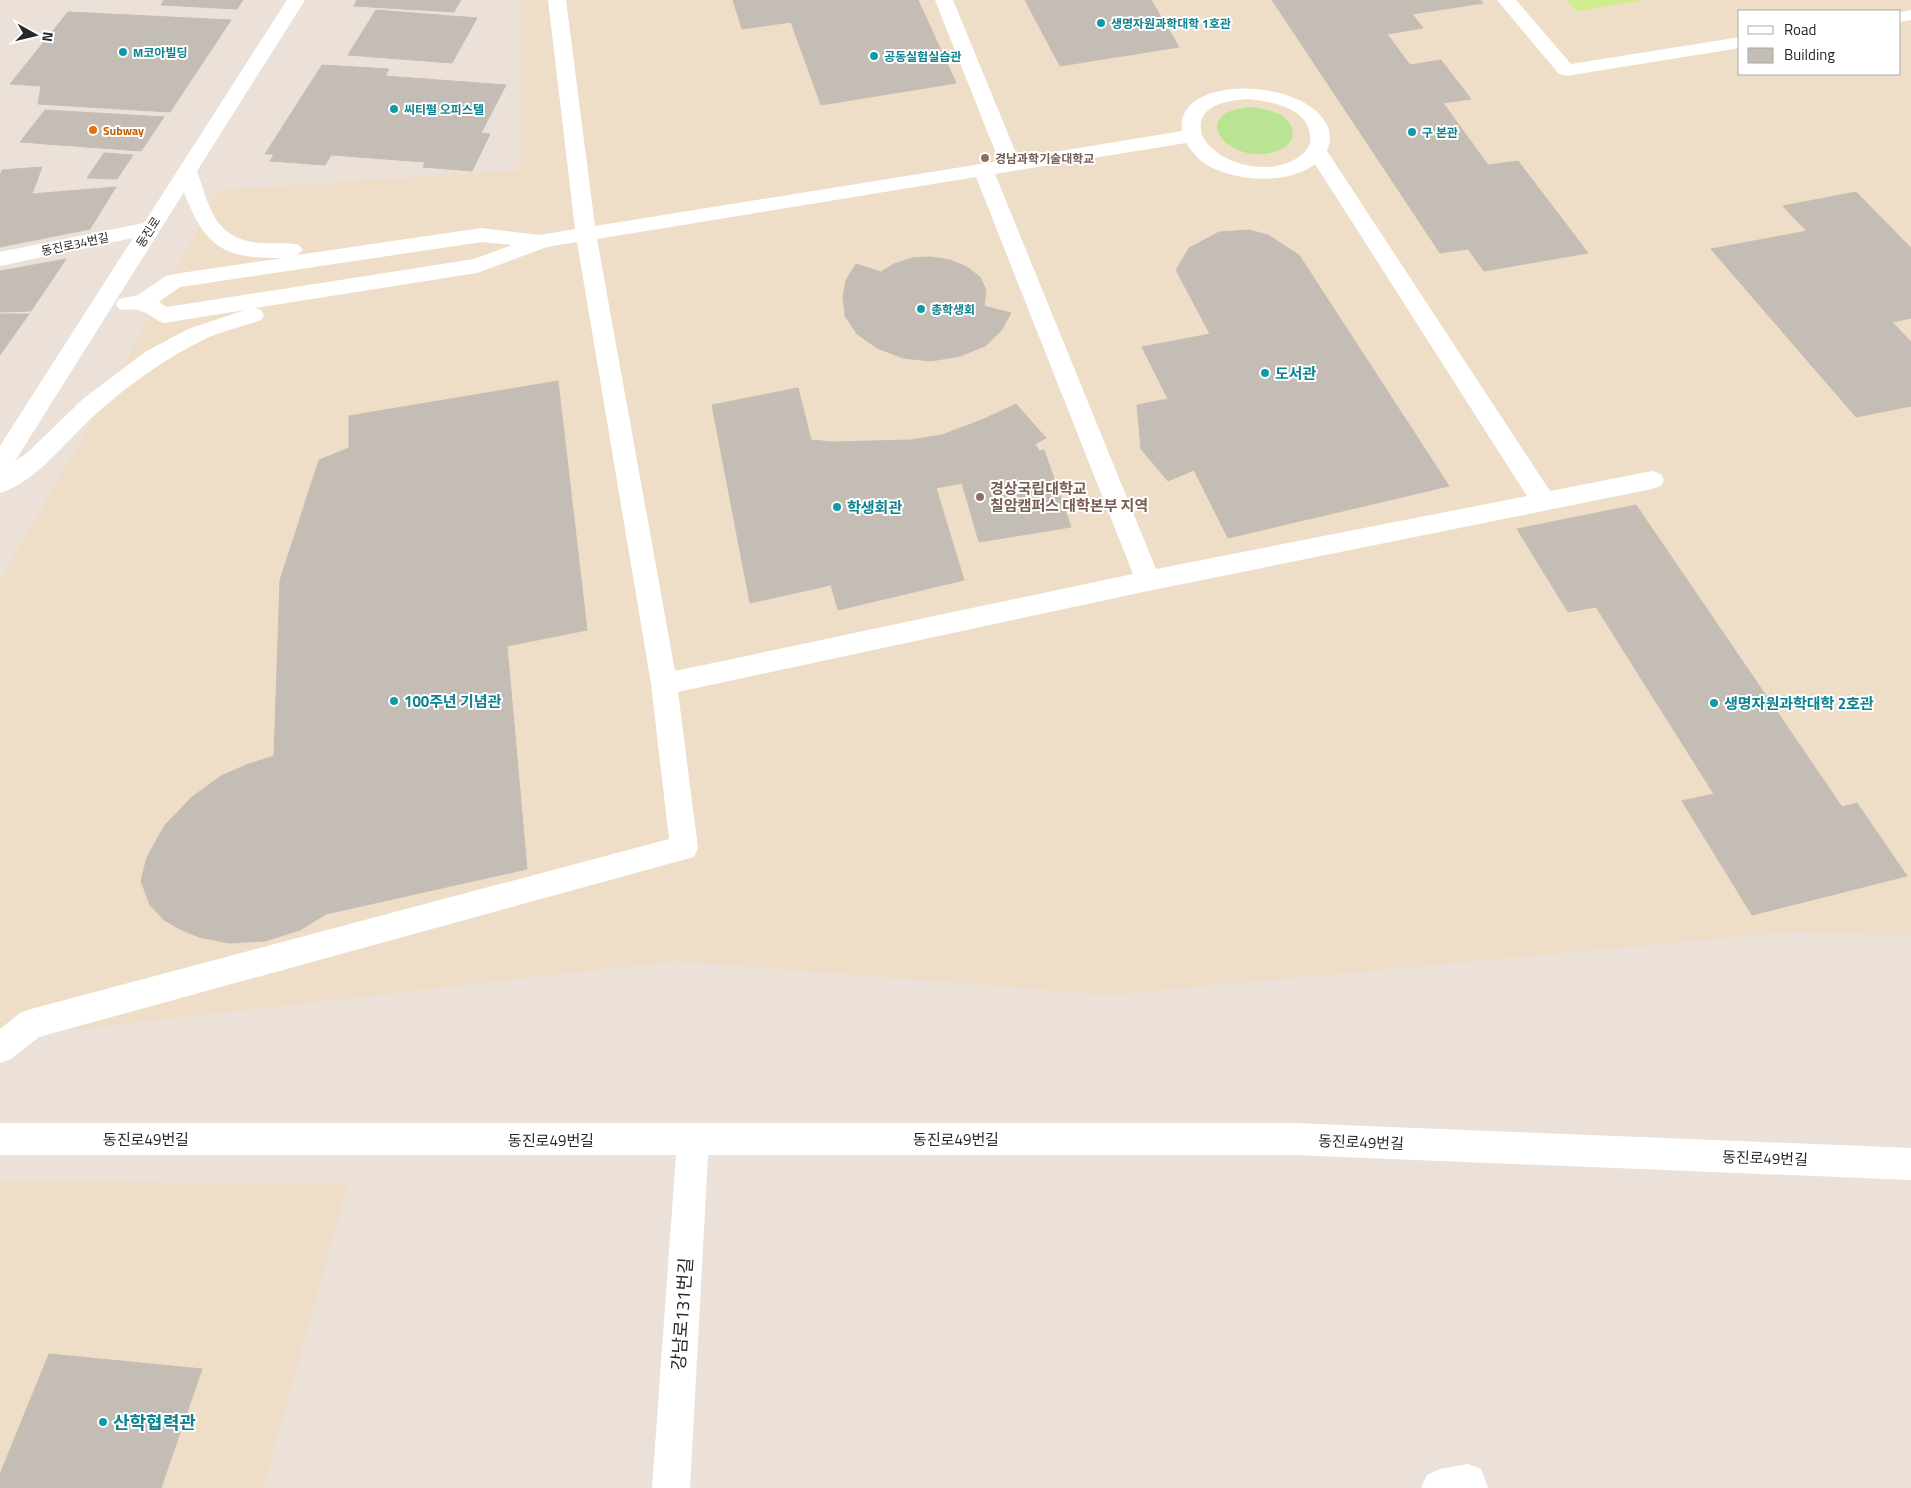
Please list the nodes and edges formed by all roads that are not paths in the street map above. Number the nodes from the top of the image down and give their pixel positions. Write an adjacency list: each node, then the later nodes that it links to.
1 (296, 0): 10 (street, 동진로)
2 (557, 0): 12 (street)
3 (944, 0): 8 (street)
4 (1506, 0): 5 (street)
5 (1738, 42)
6 (1191, 136): 7 (street); 7 (street); 8 (street)
7 (1317, 151): 23 (street)
8 (1011, 166): 9 (street)
9 (984, 170): 12 (street); 24 (street)
10 (187, 171): 11 (street, 동진로); 14 (street)
11 (150, 228): 15 (street, 동진로34번길); 18 (street, 동진로)
12 (586, 235): 13 (street); 25 (street)
13 (543, 242): 14 (street); 16 (street)
14 (380, 251): 17 (street)
15 (0, 259)
16 (379, 282): 17 (street); 22 (street)
17 (143, 302): 18 (street)
18 (100, 307): 19 (street, 동진로)
19 (7, 444): 20 (street, 동진로)
20 (0, 465)
21 (1652, 480): 23 (street)
22 (0, 484)
23 (1543, 501): 24 (street)
24 (1148, 581): 25 (street)
25 (664, 684): 26 (street)
26 (0, 1048)
27 (0, 1139): 28 (street, 동진로49번길)
28 (693, 1140): 29 (street, 동진로49번길); 30 (street, 강남로131번길)
29 (1911, 1164)
30 (671, 1488)

